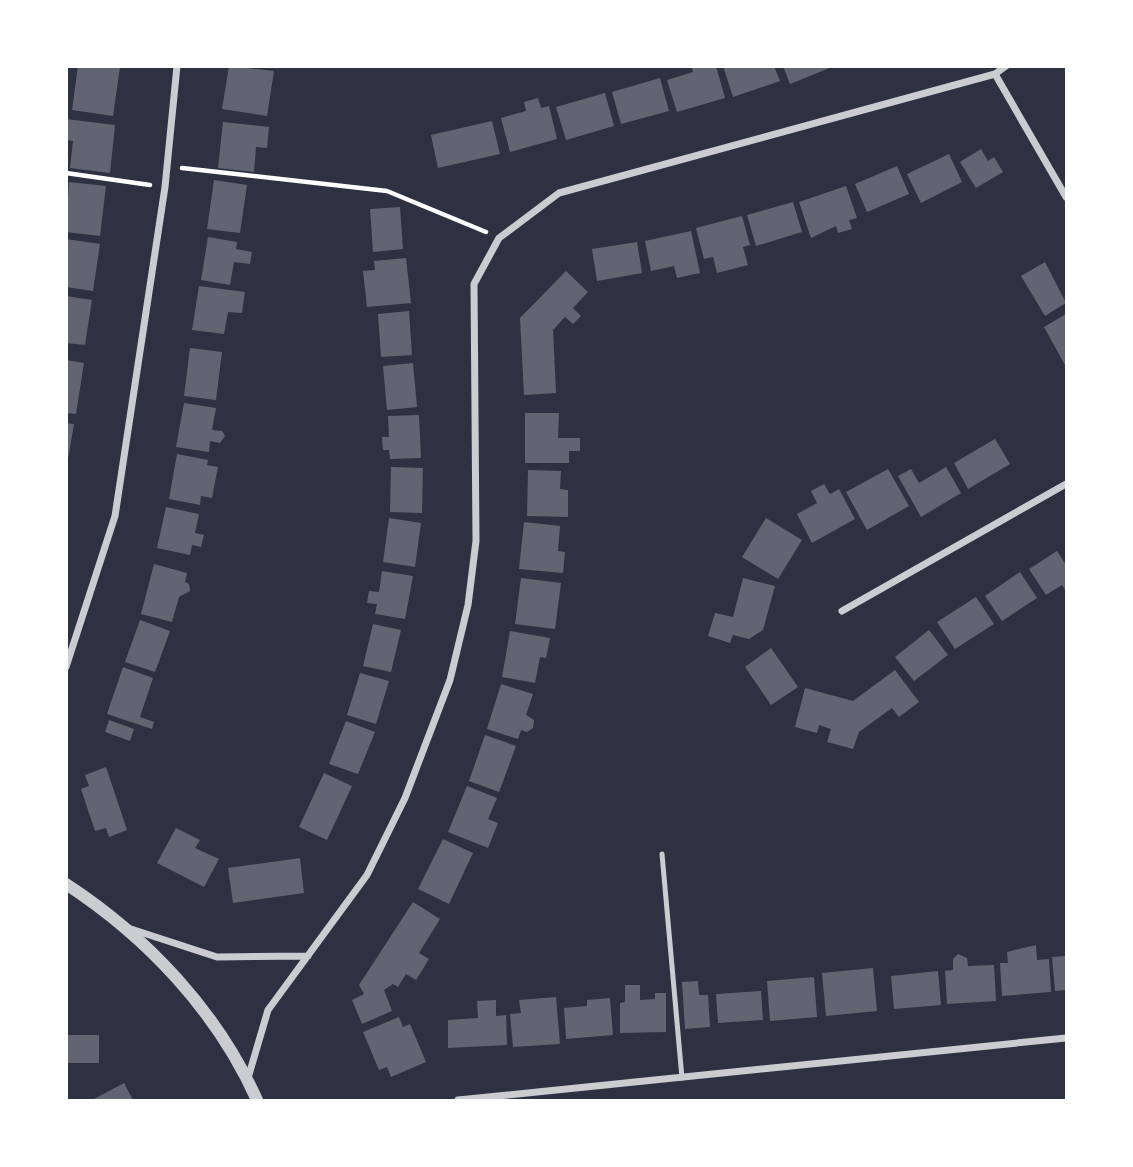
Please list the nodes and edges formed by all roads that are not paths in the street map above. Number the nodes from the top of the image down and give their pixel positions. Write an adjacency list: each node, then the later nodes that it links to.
1 (177, 66): 7 (street)
2 (1006, 66): 3 (street)
3 (995, 74): 4 (street); 11 (street)
4 (1066, 197)
5 (1066, 484): 6 (street)
6 (842, 611)
7 (66, 667)
8 (662, 854): 13 (lane)
9 (66, 884): 10 (street)
10 (127, 928): 11 (street); 14 (street)
11 (307, 957): 14 (street)
12 (1066, 1038): 13 (street)
13 (682, 1077): 16 (street)
14 (248, 1080): 15 (street)
15 (257, 1101)
16 (458, 1101)

